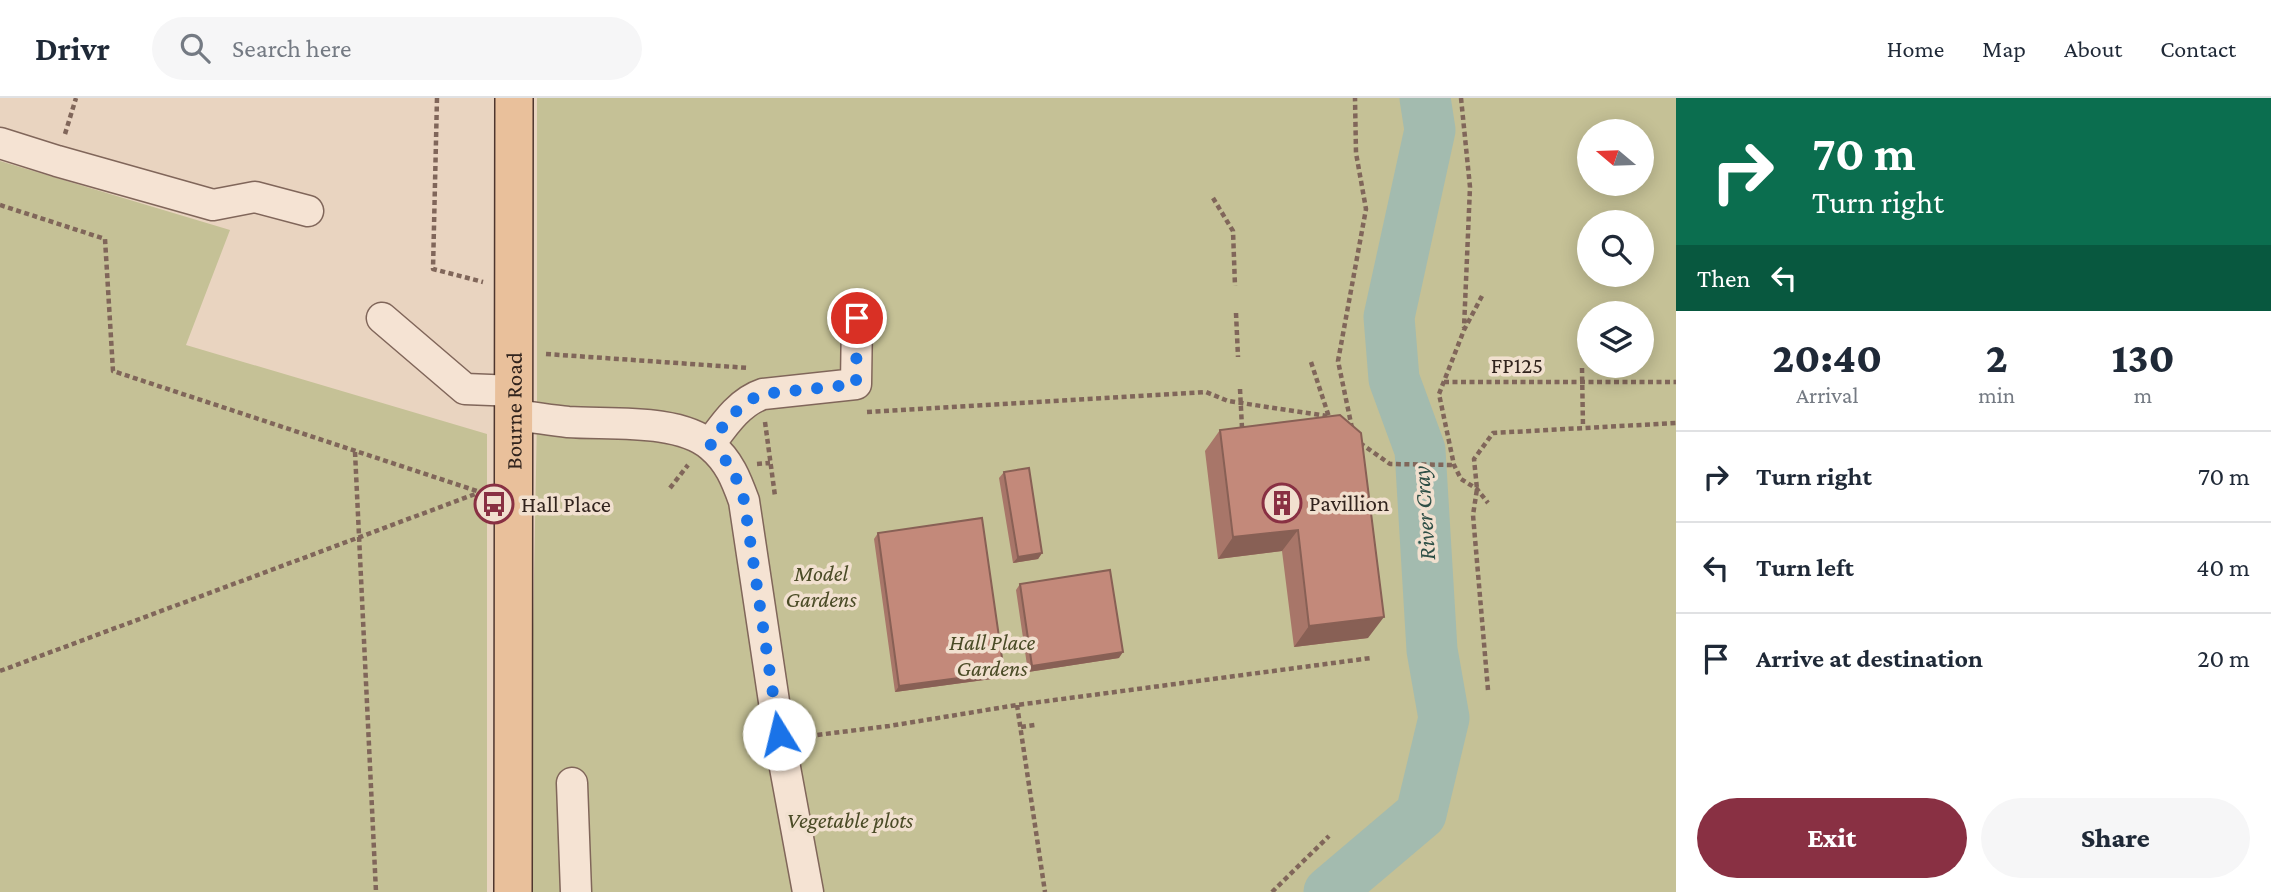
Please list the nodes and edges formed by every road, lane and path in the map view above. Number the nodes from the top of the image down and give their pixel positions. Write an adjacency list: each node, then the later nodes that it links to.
1 (76, 98): 7 (path)
2 (437, 98): 12 (path)
3 (514, 98): 12 (main road, Bourne Road)
4 (1355, 98): 37 (path)
5 (1461, 98): 17 (path)
6 (0, 143): 7 (street)
7 (57, 161): 10 (street)
8 (1213, 198): 11 (path)
9 (0, 205): 39 (path)
10 (309, 211)
11 (1235, 286)
12 (514, 290): 28 (main road, Bourne Road)
13 (1482, 296): 17 (path)
14 (1236, 313): 19 (path)
15 (382, 318): 28 (street)
16 (857, 318): 27 (street)
17 (1464, 330): 23 (path)
18 (546, 342): 21 (path)
19 (1238, 356)
20 (1311, 362): 30 (path)
21 (758, 369)
22 (1581, 378): 24 (path)
23 (1444, 382): 24 (path, FP125); 41 (path)
24 (1580, 382): 25 (path, FP125); 34 (path)
25 (1676, 382)
26 (1240, 389): 29 (path)
27 (861, 398): 29 (path); 38 (street)
28 (514, 403): 38 (street); 44 (main road, Bourne Road)
29 (1240, 403): 30 (path); 35 (path)
30 (1327, 416): 33 (path)
31 (765, 417): 40 (path)
32 (1676, 423): 34 (path)
33 (1336, 424)
34 (1583, 427): 42 (path)
35 (1242, 428)
36 (1345, 430): 37 (path)
37 (1353, 438): 41 (path)
38 (710, 444): 59 (street)
39 (355, 452): 43 (path); 46 (path)
40 (748, 465)
41 (1454, 466): 42 (path)
42 (1477, 489): 45 (path); 49 (path)
43 (478, 493): 44 (path); 46 (path)
44 (514, 495): 57 (main road, Bourne Road)
45 (1488, 503)
46 (358, 538): 48 (path); 56 (path)
47 (1371, 658): 50 (path)
48 (0, 671)
49 (1488, 690)
50 (1017, 705): 52 (path); 53 (path)
51 (1035, 725): 52 (path)
52 (1021, 727): 60 (path)
53 (797, 736)
54 (572, 783): 58 (street)
55 (1329, 835): 61 (path)
56 (376, 892)
57 (513, 892)
58 (576, 892)
59 (808, 892)
60 (1045, 892)
61 (1272, 892)

